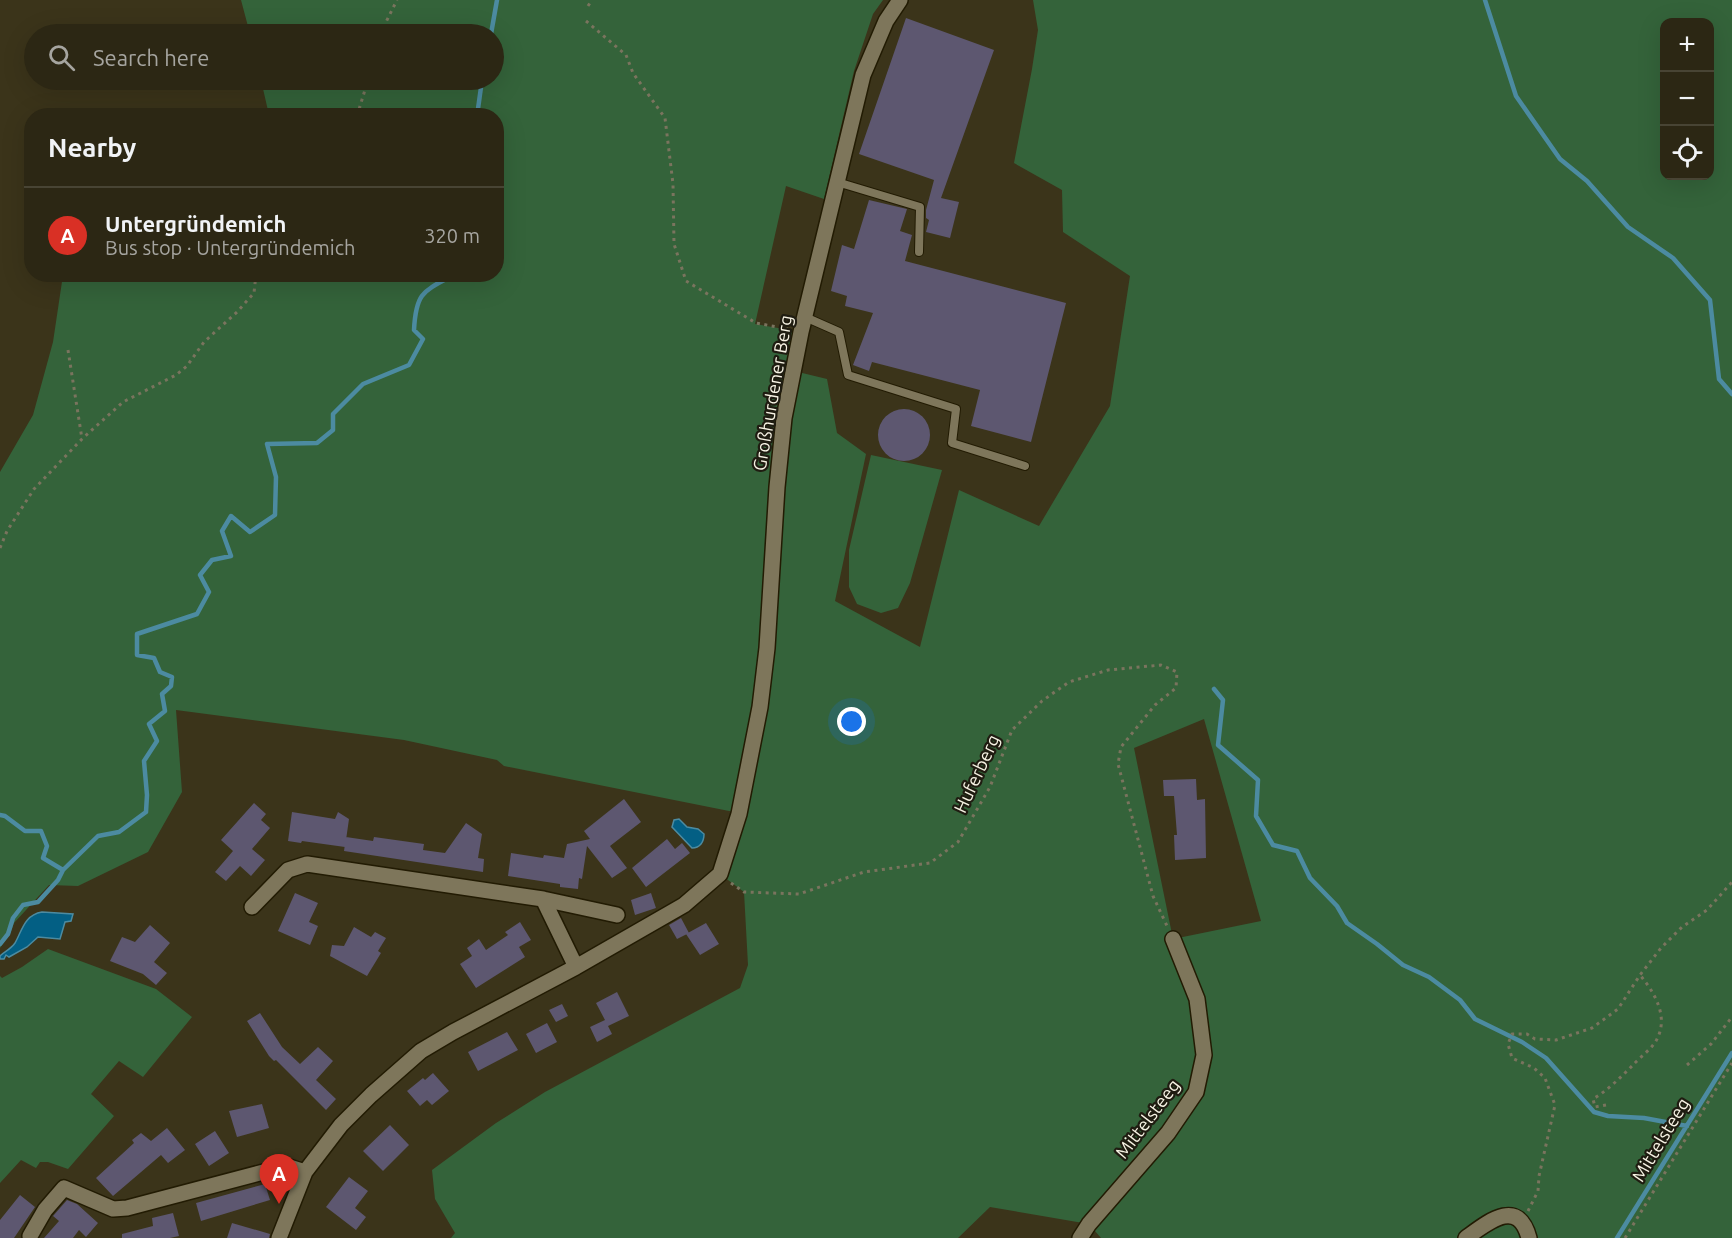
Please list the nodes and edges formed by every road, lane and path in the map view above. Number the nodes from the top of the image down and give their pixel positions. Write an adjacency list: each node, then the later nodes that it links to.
1 (397, 0): 6 (path)
2 (592, 0): 4 (path)
3 (900, 0): 9 (street, Großhurdener Berg)
4 (588, 6)
5 (586, 21): 12 (path)
6 (385, 24)
7 (365, 90): 8 (path)
8 (359, 108)
9 (837, 182): 10 (lane); 12 (street, Großhurdener Berg)
10 (919, 252)
11 (255, 282): 14 (path)
12 (803, 324): 15 (lane); 17 (street, Großhurdener Berg)
13 (68, 350): 14 (path)
14 (82, 439): 16 (path)
15 (1026, 466)
16 (0, 548)
17 (720, 874): 22 (path, Huferberg); 23 (street)
18 (1732, 882): 24 (path)
19 (543, 899): 20 (street); 21 (street); 23 (street)
20 (252, 907)
21 (617, 915)
22 (1173, 939): 33 (street, Mittelsteeg)
23 (576, 968): 29 (street)
24 (1640, 975): 28 (path); 30 (path)
25 (1732, 1017): 27 (path)
26 (1732, 1063): 36 (path, Mittelsteeg)
27 (1688, 1065)
28 (1606, 1105)
29 (304, 1172): 31 (street); 32 (street)
30 (1523, 1221): 34 (street); 35 (street)
31 (30, 1236)
32 (279, 1238)
33 (1080, 1238)
34 (1466, 1238)
35 (1529, 1238)
36 (1625, 1238)

